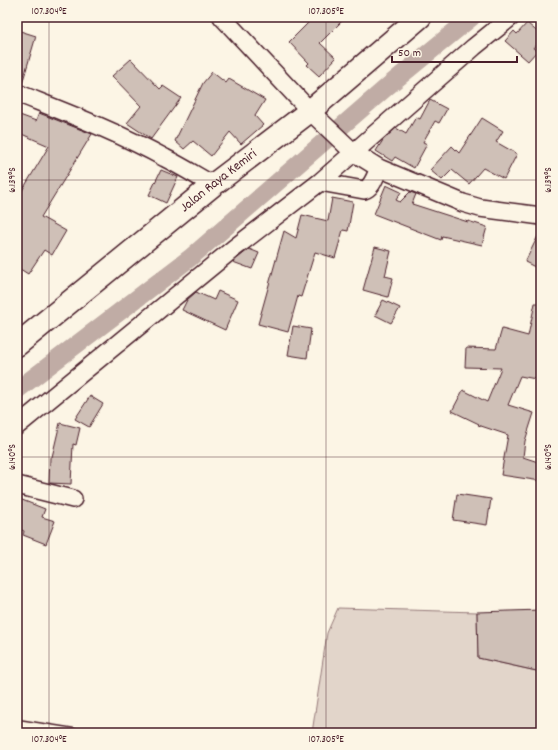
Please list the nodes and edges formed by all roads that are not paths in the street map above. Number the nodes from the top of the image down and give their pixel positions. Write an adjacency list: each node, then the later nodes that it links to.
1 (222, 17): 5 (street)
2 (420, 17): 5 (main road, Jalan Raya Kemiri)
3 (511, 17): 6 (street)
4 (17, 93): 9 (street)
5 (314, 115): 6 (street); 9 (main road, Jalan Raya Kemiri)
6 (351, 150): 7 (street); 8 (street)
7 (379, 168): 8 (street); 10 (street)
8 (320, 182): 12 (street)
9 (213, 185): 11 (main road, Jalan Raya Kemiri)
10 (541, 216)
11 (17, 346)
12 (17, 426)
13 (17, 485): 14 (street)
14 (73, 499)
15 (17, 724): 16 (lane)
16 (73, 733)

